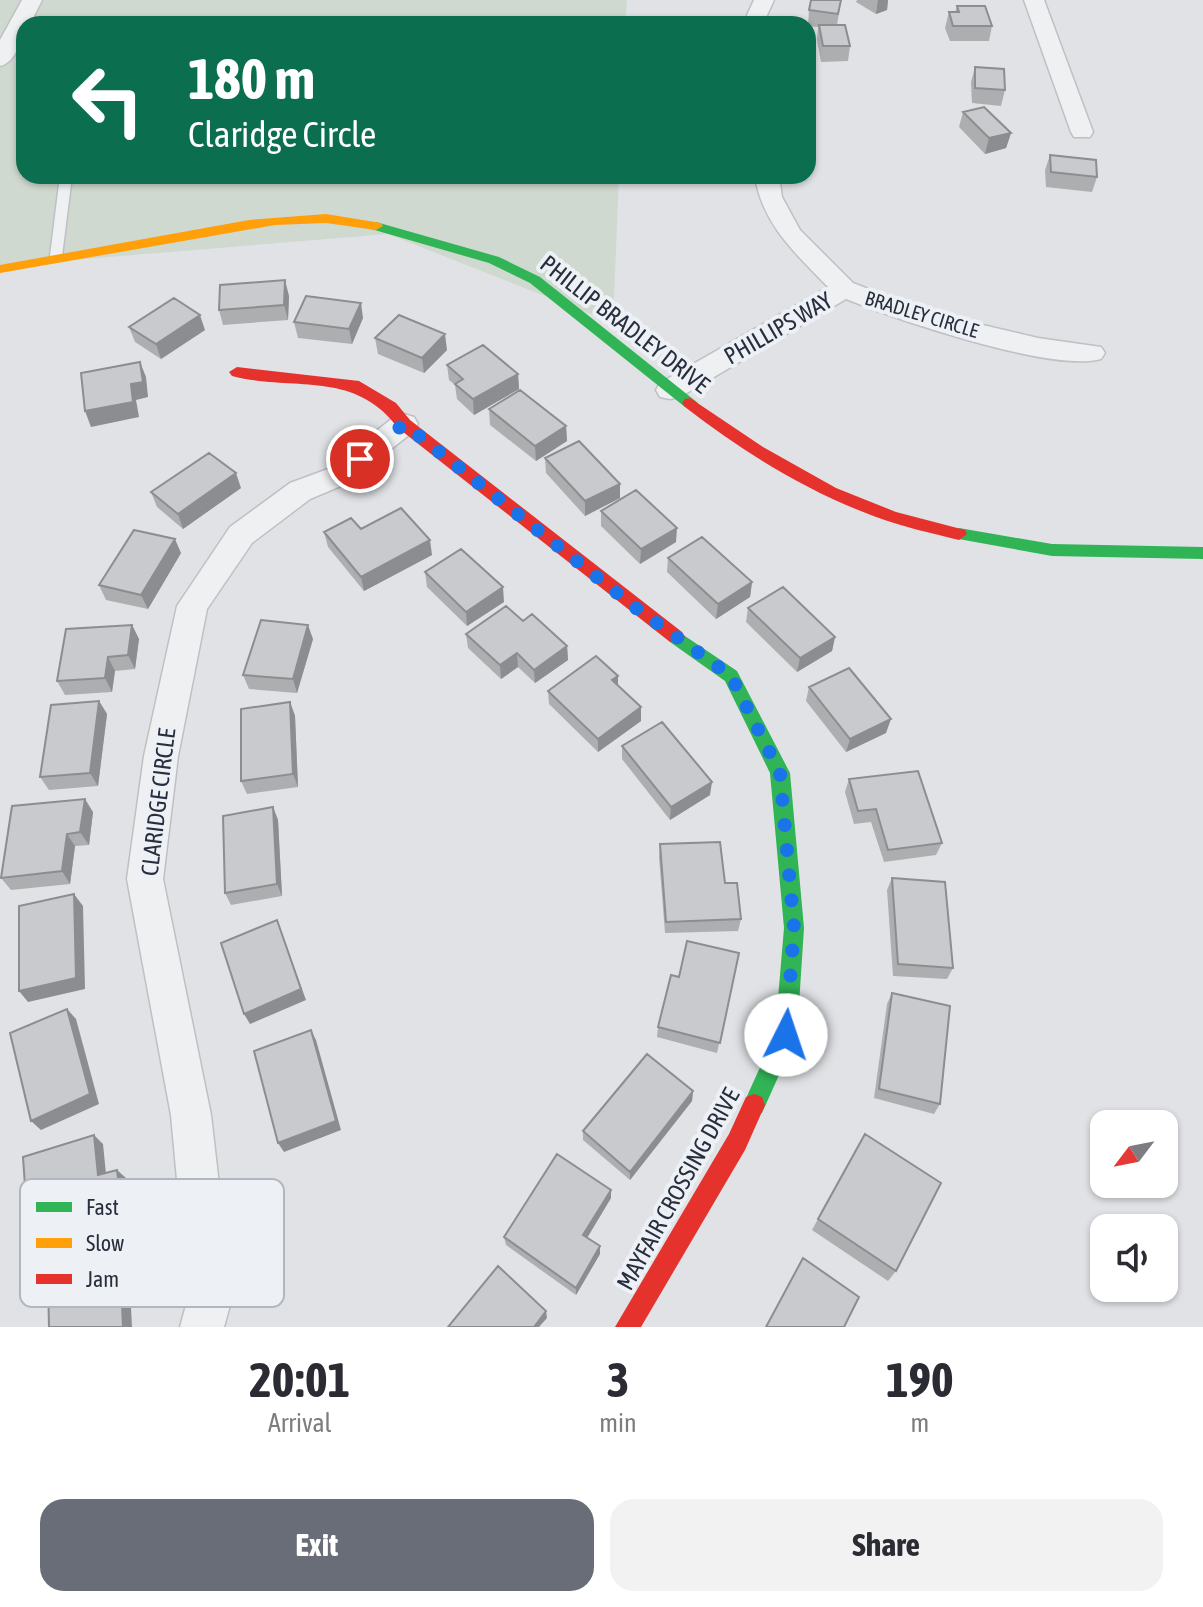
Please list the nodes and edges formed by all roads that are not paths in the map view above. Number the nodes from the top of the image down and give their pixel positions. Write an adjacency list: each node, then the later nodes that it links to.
1 (1034, 0): 4 (street)
2 (16, 30): 3 (street)
3 (0, 60)
4 (1082, 132)
5 (65, 184): 7 (lane)
6 (768, 184): 9 (street, BRADLEY CIRCLE)
7 (56, 256): 8 (street, PHILLIP BRADLEY DRIVE); 12 (street, PHILLIP BRADLEY DRIVE)
8 (0, 269)
9 (844, 289): 10 (street, BRADLEY CIRCLE); 12 (street, PHILLIPS WAY)
10 (1092, 353)
11 (237, 372): 13 (street, MAYFAIR CROSSING DRIVE)
12 (670, 390): 14 (street, PHILLIP BRADLEY DRIVE)
13 (404, 424): 15 (street, CLARIDGE CIRCLE); 18 (street, MAYFAIR CROSSING DRIVE)
14 (1203, 553)
15 (198, 1179)
16 (208, 1307): 17 (street, CLARIDGE CIRCLE)
17 (202, 1327)
18 (627, 1327)

